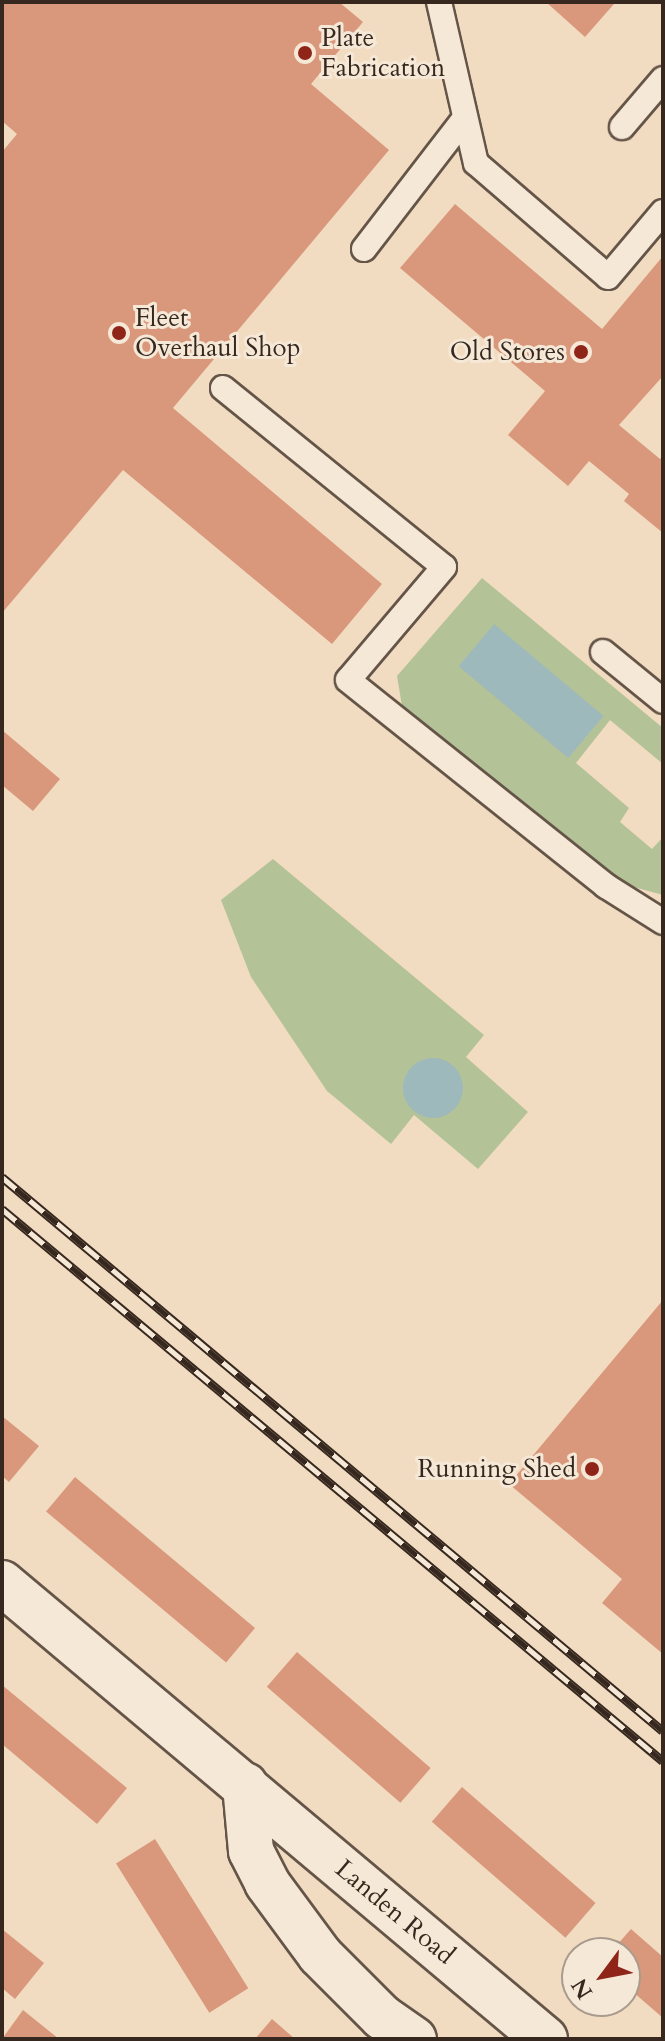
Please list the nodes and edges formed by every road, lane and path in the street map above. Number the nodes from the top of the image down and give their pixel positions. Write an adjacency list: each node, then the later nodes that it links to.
1 (439, 2): 3 (lane)
2 (663, 79): 4 (lane)
3 (465, 118): 5 (lane); 6 (lane)
4 (622, 127)
5 (663, 212)
6 (364, 249)
7 (223, 388): 10 (lane)
8 (603, 652): 9 (lane)
9 (663, 701)
10 (663, 922)
11 (2, 1583): 12 (street, Landen Road)
12 (245, 1785): 13 (street); 14 (street, Landen Road)
13 (414, 2039)
14 (545, 2039)

